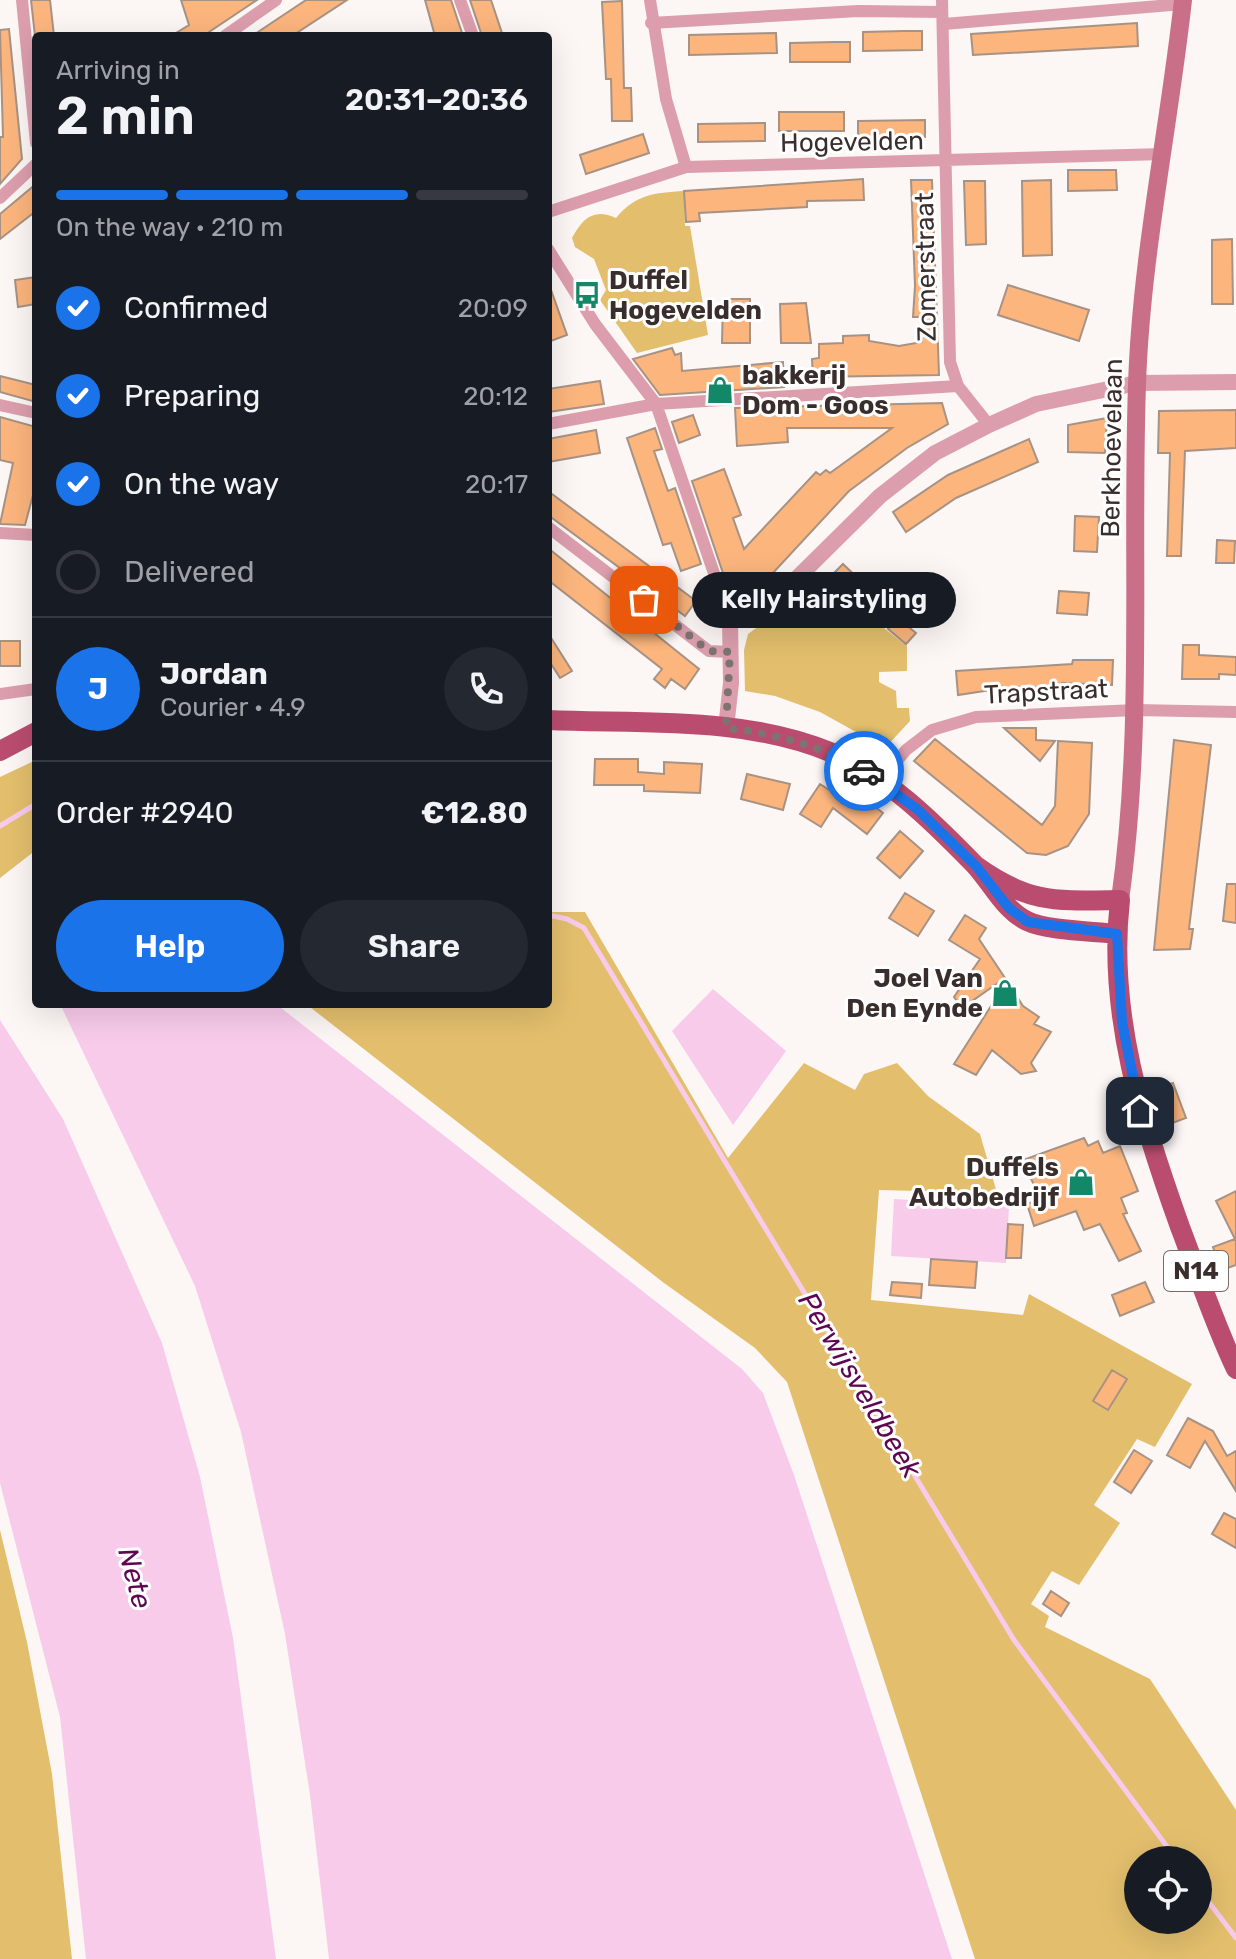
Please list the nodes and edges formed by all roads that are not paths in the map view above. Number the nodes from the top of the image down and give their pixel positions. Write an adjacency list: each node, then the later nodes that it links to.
1 (22, 0): 10 (street)
2 (276, 0): 8 (street)
3 (460, 0): 9 (street)
4 (650, 0): 7 (street)
5 (1183, 2): 6 (street); 11 (main road, Berkhoevelaan)
6 (942, 12): 7 (street); 12 (street, Zomerstraat)
7 (651, 23): 13 (street)
8 (231, 32)
9 (472, 32)
10 (32, 102)
11 (1164, 154): 12 (street, Hogevelden); 19 (main road, Berkhoevelaan)
12 (946, 162): 13 (street, Hogevelden); 20 (street, Zomerstraat)
13 (686, 167): 16 (street, Hogevelden)
14 (32, 168): 15 (street)
15 (0, 198)
16 (552, 211)
17 (552, 255): 21 (street)
18 (1236, 382): 19 (street)
19 (1137, 383): 25 (street); 33 (main road, Berkhoevelaan)
20 (958, 386): 21 (street); 25 (street, Zomerstraat)
21 (656, 404): 24 (street); 29 (street)
22 (0, 405): 23 (street)
23 (32, 412)
24 (552, 423)
25 (989, 425): 29 (street)
26 (552, 530): 30 (street)
27 (0, 533): 28 (street)
28 (32, 535)
29 (730, 620): 30 (street)
30 (730, 652): 36 (street)
31 (32, 690): 32 (street)
32 (0, 694)
33 (1136, 710): 34 (street, Trapstraat); 39 (street, Trapstraat); 41 (main road, Berkhoevelaan)
34 (1236, 712)
35 (552, 720): 36 (main road)
36 (726, 728): 39 (main road)
37 (32, 734): 38 (main road)
38 (0, 751)
39 (881, 780): 40 (main road)
40 (976, 866): 41 (main road); 42 (main road)
41 (1120, 900): 42 (main road, N14)
42 (1117, 934): 43 (main road, N14)
43 (1236, 1369)

